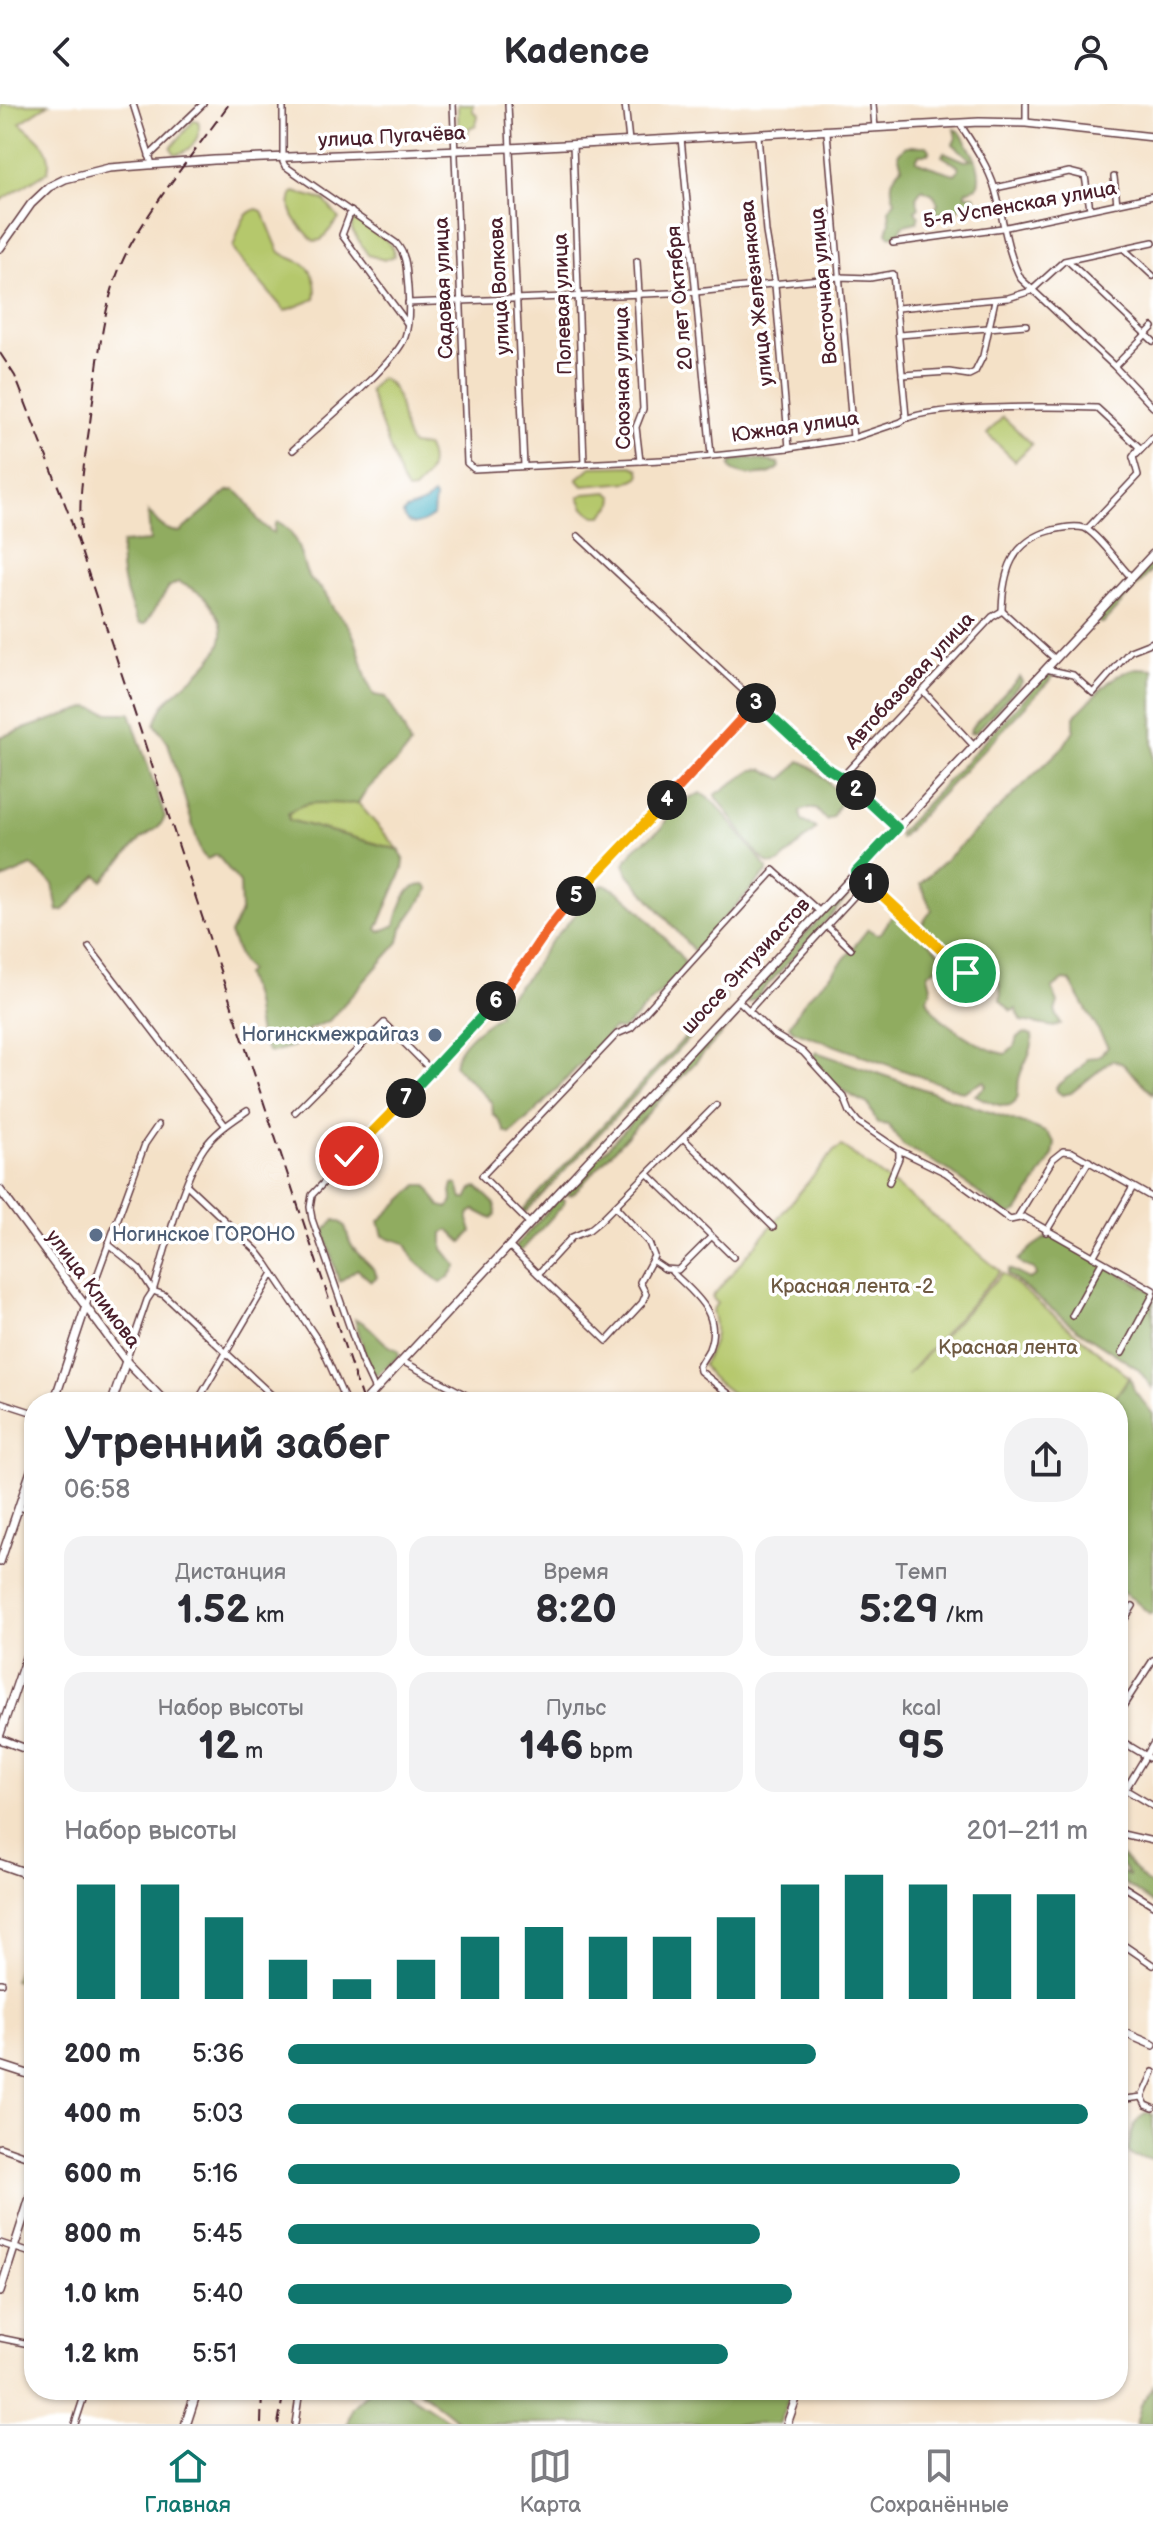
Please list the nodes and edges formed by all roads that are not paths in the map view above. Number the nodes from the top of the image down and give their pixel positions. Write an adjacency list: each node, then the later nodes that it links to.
1 (133, 104): 21 (street)
2 (203, 104): 21 (street)
3 (283, 104): 20 (street)
4 (453, 104): 19 (street, Садовая улица)
5 (508, 104): 18 (street, улица Волкова)
6 (625, 104): 16 (street)
7 (873, 104): 11 (street)
8 (1026, 104): 9 (street)
9 (1026, 123): 10 (main road, улица Пугачёва); 14 (main road, улица Пугачёва)
10 (960, 124): 11 (main road, улица Пугачёва); 23 (street)
11 (875, 128): 12 (main road, улица Пугачёва)
12 (827, 132): 13 (main road, улица Пугачёва); 36 (street, Восточная улица)
13 (758, 135): 15 (main road, улица Пугачёва); 37 (street, улица Железнякова)
14 (1153, 137)
15 (681, 138): 16 (main road, улица Пугачёва); 39 (street, 20 лет Октября)
16 (629, 141): 17 (main road, улица Пугачёва)
17 (573, 144): 18 (main road, улица Пугачёва); 41 (street, Полевая улица)
18 (509, 148): 19 (main road, улица Пугачёва); 42 (street, улица Волкова)
19 (456, 150): 20 (main road, улица Пугачёва); 44 (street, Садовая улица)
20 (283, 158): 21 (main road, улица Пугачёва); 27 (street)
21 (150, 160): 31 (main road, улица Пугачёва)
22 (1114, 177): 25 (street)
23 (995, 188): 26 (street); 28 (street)
24 (1153, 197): 25 (street, 5-я Успенская улица)
25 (1117, 204): 26 (street, 5-я Успенская улица)
26 (1090, 209): 28 (street, 5-я Успенская улица)
27 (351, 211): 45 (street); 47 (street)
28 (1004, 227): 30 (street, 5-я Успенская улица); 38 (street)
29 (1153, 242): 32 (street)
30 (893, 243)
31 (0, 248)
32 (1123, 249): 34 (street); 35 (street)
33 (637, 261): 40 (street, Союзная улица)
34 (1068, 261): 38 (street); 52 (street)
35 (1153, 276)
36 (839, 277): 37 (street); 46 (street); 59 (street, Восточная улица)
37 (775, 285): 39 (street); 60 (street, улица Железнякова)
38 (1031, 291): 43 (street); 54 (street)
39 (696, 292): 40 (street); 62 (street, 20 лет Октября)
40 (638, 294): 41 (street); 64 (street, Союзная улица)
41 (578, 296): 42 (street); 65 (street, Полевая улица)
42 (517, 298): 44 (street); 66 (street, улица Волкова)
43 (995, 300): 46 (street); 50 (street)
44 (460, 302): 45 (street); 67 (street, Садовая улица)
45 (408, 303): 47 (street)
46 (897, 308): 51 (street)
47 (407, 323): 61 (street)
48 (1026, 325): 50 (street)
49 (1153, 327): 52 (street)
50 (990, 328): 51 (street); 55 (street)
51 (899, 335): 55 (street)
52 (1146, 335): 53 (street); 54 (street)
53 (1153, 341)
54 (1114, 366): 56 (street)
55 (902, 375): 57 (street)
56 (1153, 407)
57 (906, 417): 59 (street, Южная улица); 63 (street, Южная улица)
58 (1153, 437): 63 (street)
59 (853, 438): 60 (street, Южная улица)
60 (789, 448): 62 (street, Южная улица)
61 (293, 450)
62 (711, 455): 64 (street, Южная улица)
63 (1133, 457): 68 (street)
64 (640, 461): 65 (street, Южная улица)
65 (584, 464): 66 (street, Южная улица)
66 (524, 466): 67 (street, Южная улица)
67 (474, 469)
68 (1087, 529): 71 (street); 72 (street, Автобазовая улица)
69 (578, 536): 77 (street)
70 (1153, 554): 71 (main road, шоссе Энтузиастов)
71 (1131, 577): 74 (main road, шоссе Энтузиастов)
72 (1002, 611): 74 (street, Автобазовая улица); 76 (street, Автобазовая улица)
73 (1153, 642): 75 (street)
74 (1055, 659): 75 (main road, шоссе Энтузиастов)
75 (1046, 669): 78 (main road, шоссе Энтузиастов)
76 (923, 691): 78 (street); 79 (street, Автобазовая улица)
77 (756, 703): 79 (street); 90 (street)
78 (974, 746): 80 (main road, шоссе Энтузиастов)
79 (842, 777): 80 (street)
80 (897, 828): 81 (main road, шоссе Энтузиастов)
81 (856, 872): 82 (street); 83 (main road, шоссе Энтузиастов)
82 (867, 882): 84 (street); 87 (street)
83 (820, 912): 88 (main road, шоссе Энтузиастов); 107 (street)
84 (827, 926): 86 (street); 89 (street)
85 (89, 947): 95 (street)
86 (851, 949)
87 (985, 988)
88 (737, 999): 89 (street); 107 (main road, шоссе Энтузиастов)
89 (749, 1010): 97 (street)
90 (432, 1071): 93 (street); 128 (street)
91 (716, 1105): 96 (street)
92 (247, 1111): 95 (street)
93 (295, 1112)
94 (158, 1125): 111 (street)
95 (225, 1125): 101 (street)
96 (684, 1139): 99 (street); 108 (street)
97 (899, 1150): 100 (street); 106 (street)
98 (1089, 1161): 102 (street); 106 (street); 109 (street)
99 (648, 1174): 105 (street); 110 (street)
100 (889, 1182)
101 (187, 1185): 118 (street); 120 (street)
102 (1133, 1187): 104 (street); 114 (street)
103 (0, 1190): 122 (main road, улица Климова)
104 (1153, 1198)
105 (615, 1206): 115 (street); 119 (street)
106 (1017, 1217): 109 (street)
107 (530, 1224): 112 (main road, шоссе Энтузиастов)
108 (773, 1227)
109 (1046, 1232): 114 (street)
110 (711, 1237): 113 (street); 117 (street)
111 (108, 1244): 120 (street); 122 (street)
112 (509, 1246): 119 (street); 127 (main road, шоссе Энтузиастов)
113 (733, 1257)
114 (1093, 1257): 116 (street)
115 (653, 1261): 117 (street); 119 (street)
116 (1102, 1262): 121 (street); 123 (street)
117 (672, 1272): 136 (street)
118 (273, 1273): 124 (street); 134 (street)
119 (538, 1274)
120 (153, 1291): 124 (street); 126 (street)
121 (1153, 1293): 125 (street)
122 (86, 1306): 126 (main road, улица Климова); 129 (main road)
123 (1072, 1316)
124 (225, 1353): 132 (street); 133 (street)
125 (1122, 1353)
126 (126, 1361): 130 (main road); 131 (main road, улица Климова)
127 (402, 1361): 128 (main road, шоссе Энтузиастов); 135 (street)
128 (375, 1390)
129 (57, 1392)
130 (115, 1392)
131 (155, 1392)
132 (203, 1392)
133 (268, 1392)
134 (342, 1392)
135 (460, 1392)
136 (726, 1392)
137 (0, 1402): 138 (street)
138 (24, 1410)
139 (24, 1491): 140 (main road)
140 (19, 1506): 141 (street); 142 (main road)
141 (24, 1509)
142 (0, 1562)
143 (1133, 1606): 144 (street)
144 (1128, 1614)
145 (1153, 1660): 147 (street)
146 (24, 1664): 148 (main road)
147 (1128, 1699)
148 (0, 1736): 151 (main road)
149 (1153, 1744): 152 (street)
150 (1128, 1745): 152 (street)
151 (24, 1747)
152 (1145, 1755): 153 (street); 154 (street)
153 (1153, 1760)
154 (1128, 1786)
155 (1128, 1791): 156 (street)
156 (1153, 1806)
157 (1128, 1835): 158 (street)
158 (1153, 1841)
159 (0, 1864): 160 (main road)
160 (24, 1872)
161 (1128, 1889): 162 (street)
162 (1153, 1905)
163 (1128, 1948): 164 (street)
164 (1153, 1965)
165 (1128, 2034): 166 (main road)
166 (1153, 2045)
167 (0, 2065): 169 (main road)
168 (1153, 2072): 170 (street)
169 (24, 2073)
170 (1142, 2097): 171 (street); 172 (street)
171 (1128, 2099)
172 (1153, 2108)
173 (0, 2147): 174 (street)
174 (24, 2155)
175 (24, 2213): 177 (main road)
176 (0, 2243): 177 (street)
177 (12, 2247): 178 (street); 179 (main road)
178 (24, 2251)
179 (0, 2292)
180 (0, 2338): 181 (street)
181 (24, 2343)
182 (83, 2400): 186 (street)
183 (194, 2400): 187 (main road)
184 (299, 2400): 188 (street)
185 (795, 2400): 189 (main road)
186 (75, 2424)
187 (186, 2424)
188 (295, 2424)
189 (787, 2424)

